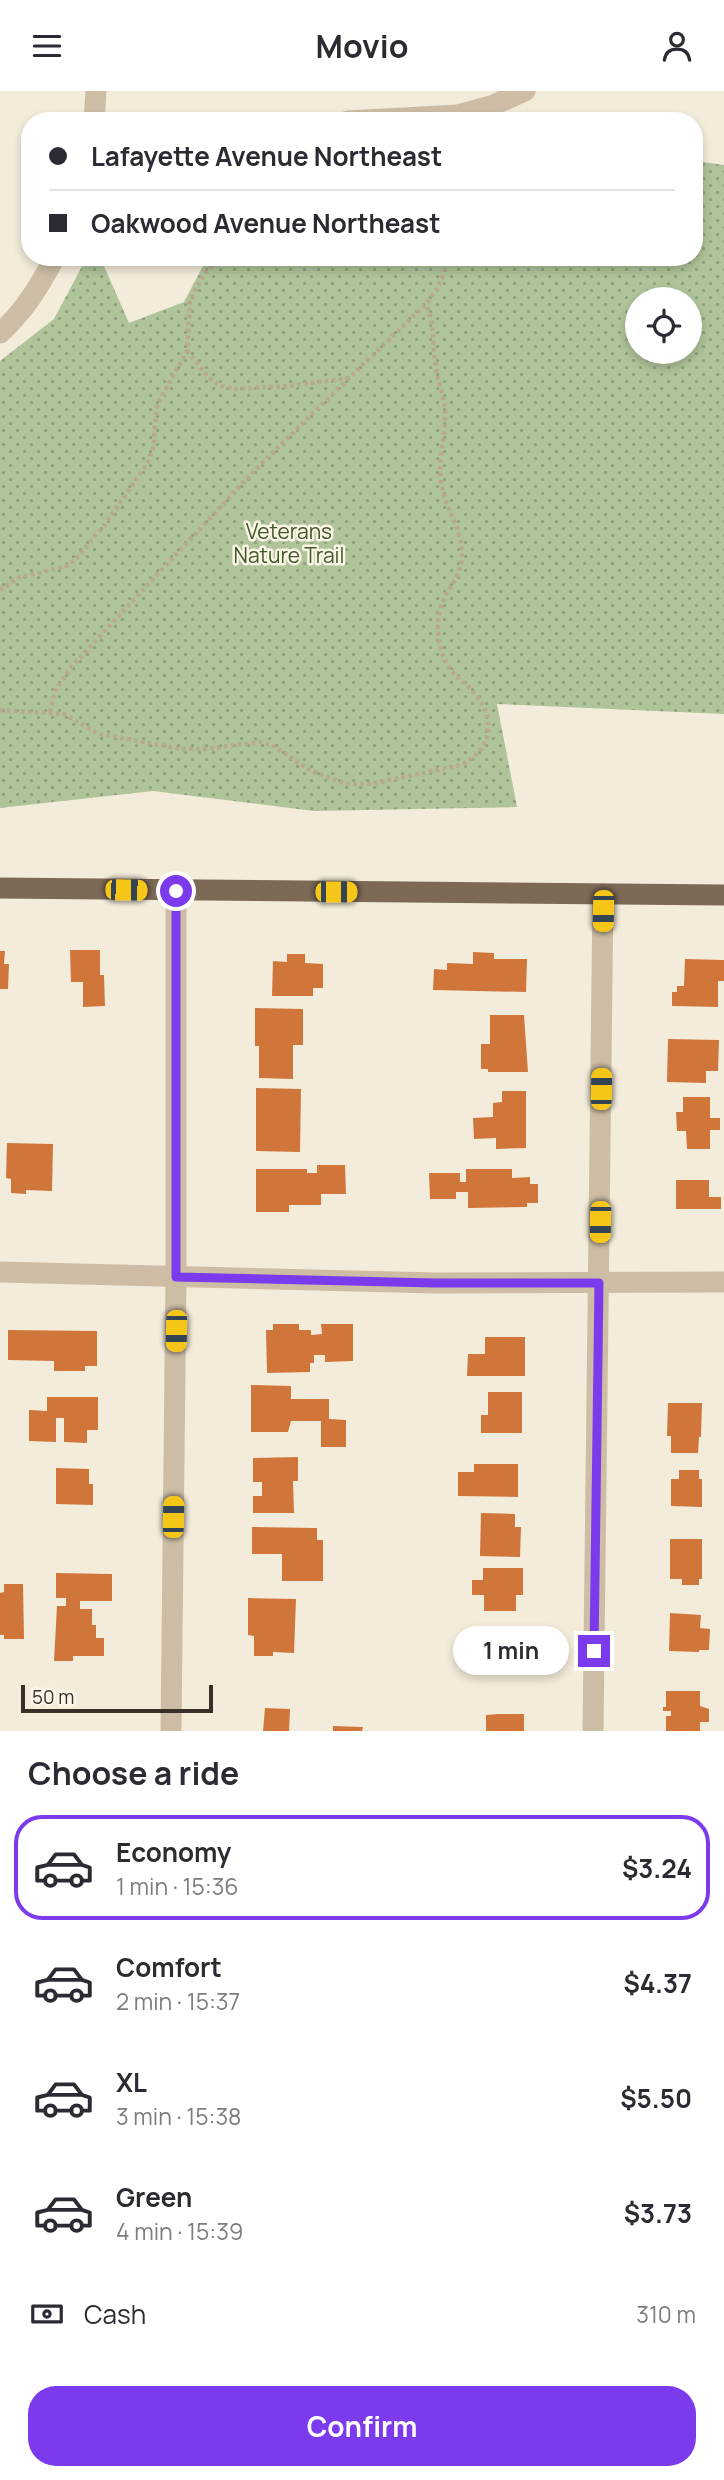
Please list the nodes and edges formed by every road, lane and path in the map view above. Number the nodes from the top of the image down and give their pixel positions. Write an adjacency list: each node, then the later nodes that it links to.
1 (96, 91): 3 (street)
2 (525, 91): 4 (street)
3 (95, 112)
4 (469, 112)
5 (50, 266): 9 (street)
6 (212, 266): 10 (path)
7 (447, 266): 8 (path)
8 (426, 304): 11 (path); 14 (path)
9 (0, 333)
10 (187, 351): 11 (path); 12 (path)
11 (349, 378): 14 (path)
12 (0, 590)
13 (0, 710): 14 (path)
14 (50, 712)
15 (0, 888): 16 (main road)
16 (176, 891): 17 (main road); 20 (street)
17 (603, 894): 18 (main road); 22 (street)
18 (724, 895)
19 (0, 1272): 20 (street)
20 (176, 1277): 22 (street); 23 (street)
21 (724, 1282): 22 (street)
22 (599, 1283): 24 (street)
23 (171, 1731)
24 (593, 1731)

